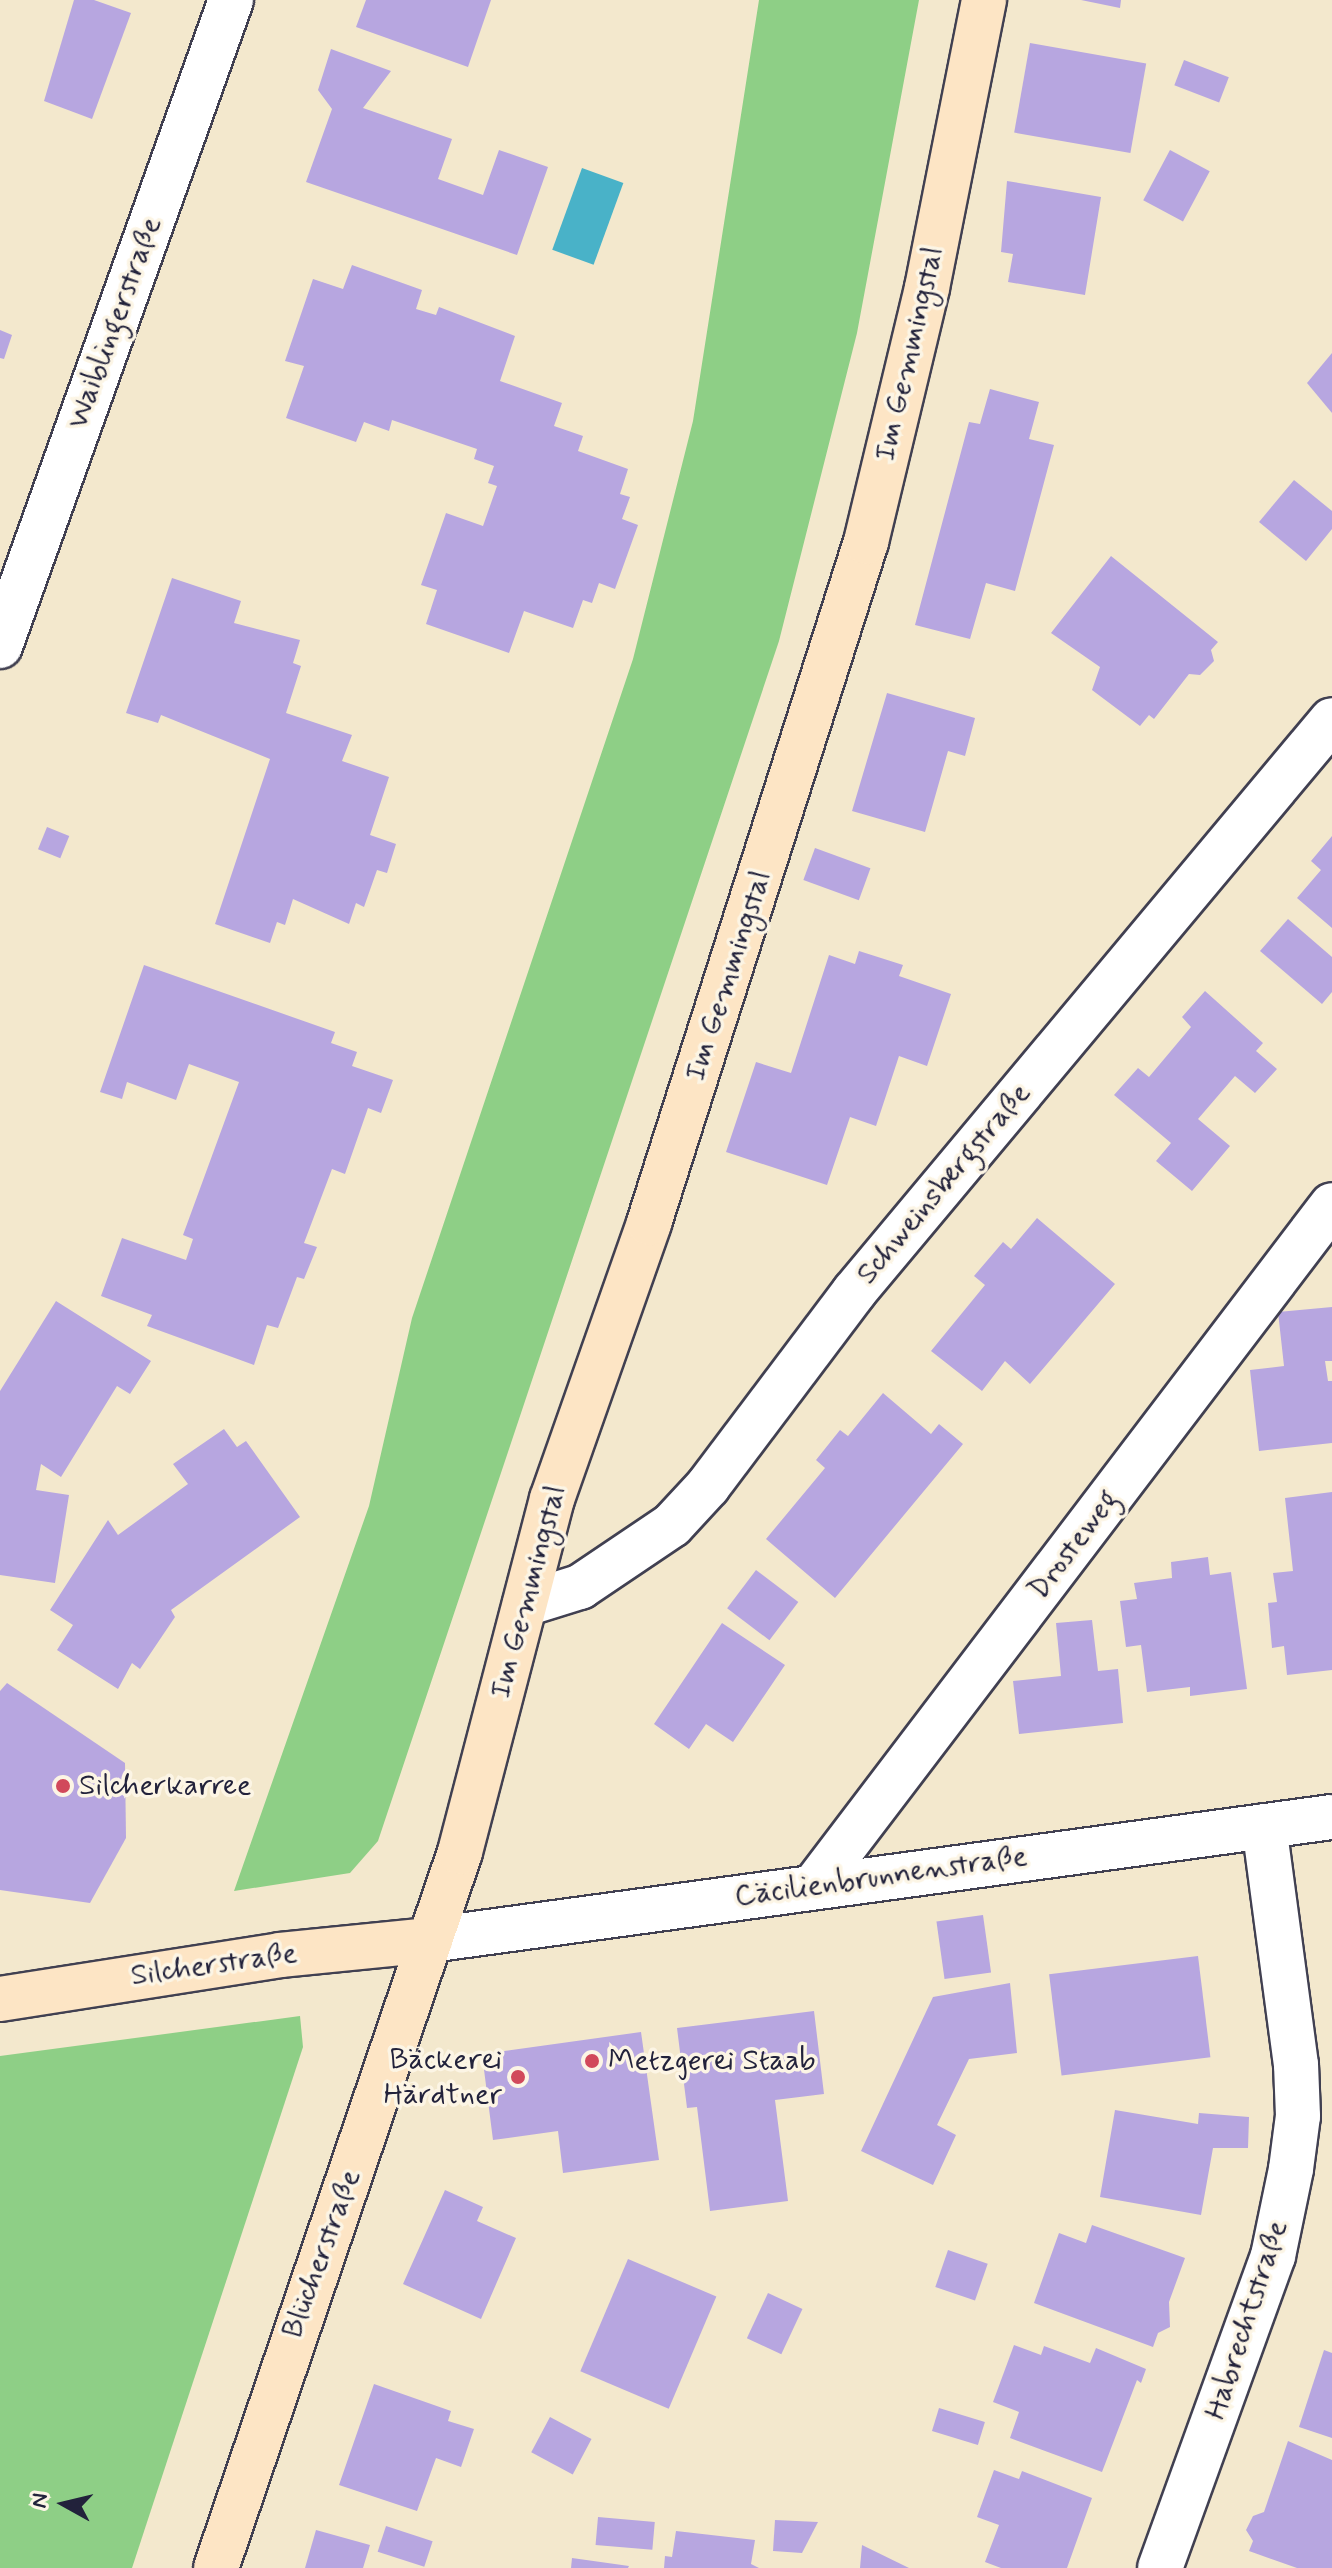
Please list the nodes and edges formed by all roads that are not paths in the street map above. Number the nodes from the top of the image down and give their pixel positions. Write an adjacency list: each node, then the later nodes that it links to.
1 (231, 0): 3 (street, Waiblingerstraße)
2 (984, 0): 6 (street, Im Gemmingstal)
3 (0, 646)
4 (1332, 720): 6 (street, Schweinsbergstraße)
5 (1332, 1205): 9 (street, Drosteweg)
6 (525, 1604): 10 (street, Im Gemmingstal)
7 (1332, 1817): 8 (street, Cäcilienbrunnenstraße)
8 (1264, 1826): 9 (street, Cäcilienbrunnenstraße); 13 (street, Habrechtstraße)
9 (815, 1885): 10 (street, Cäcilienbrunnenstraße)
10 (430, 1940): 11 (street, Silcherstraße); 12 (street, Blücherstraße)
11 (0, 1999)
12 (216, 2568)
13 (1160, 2568)

